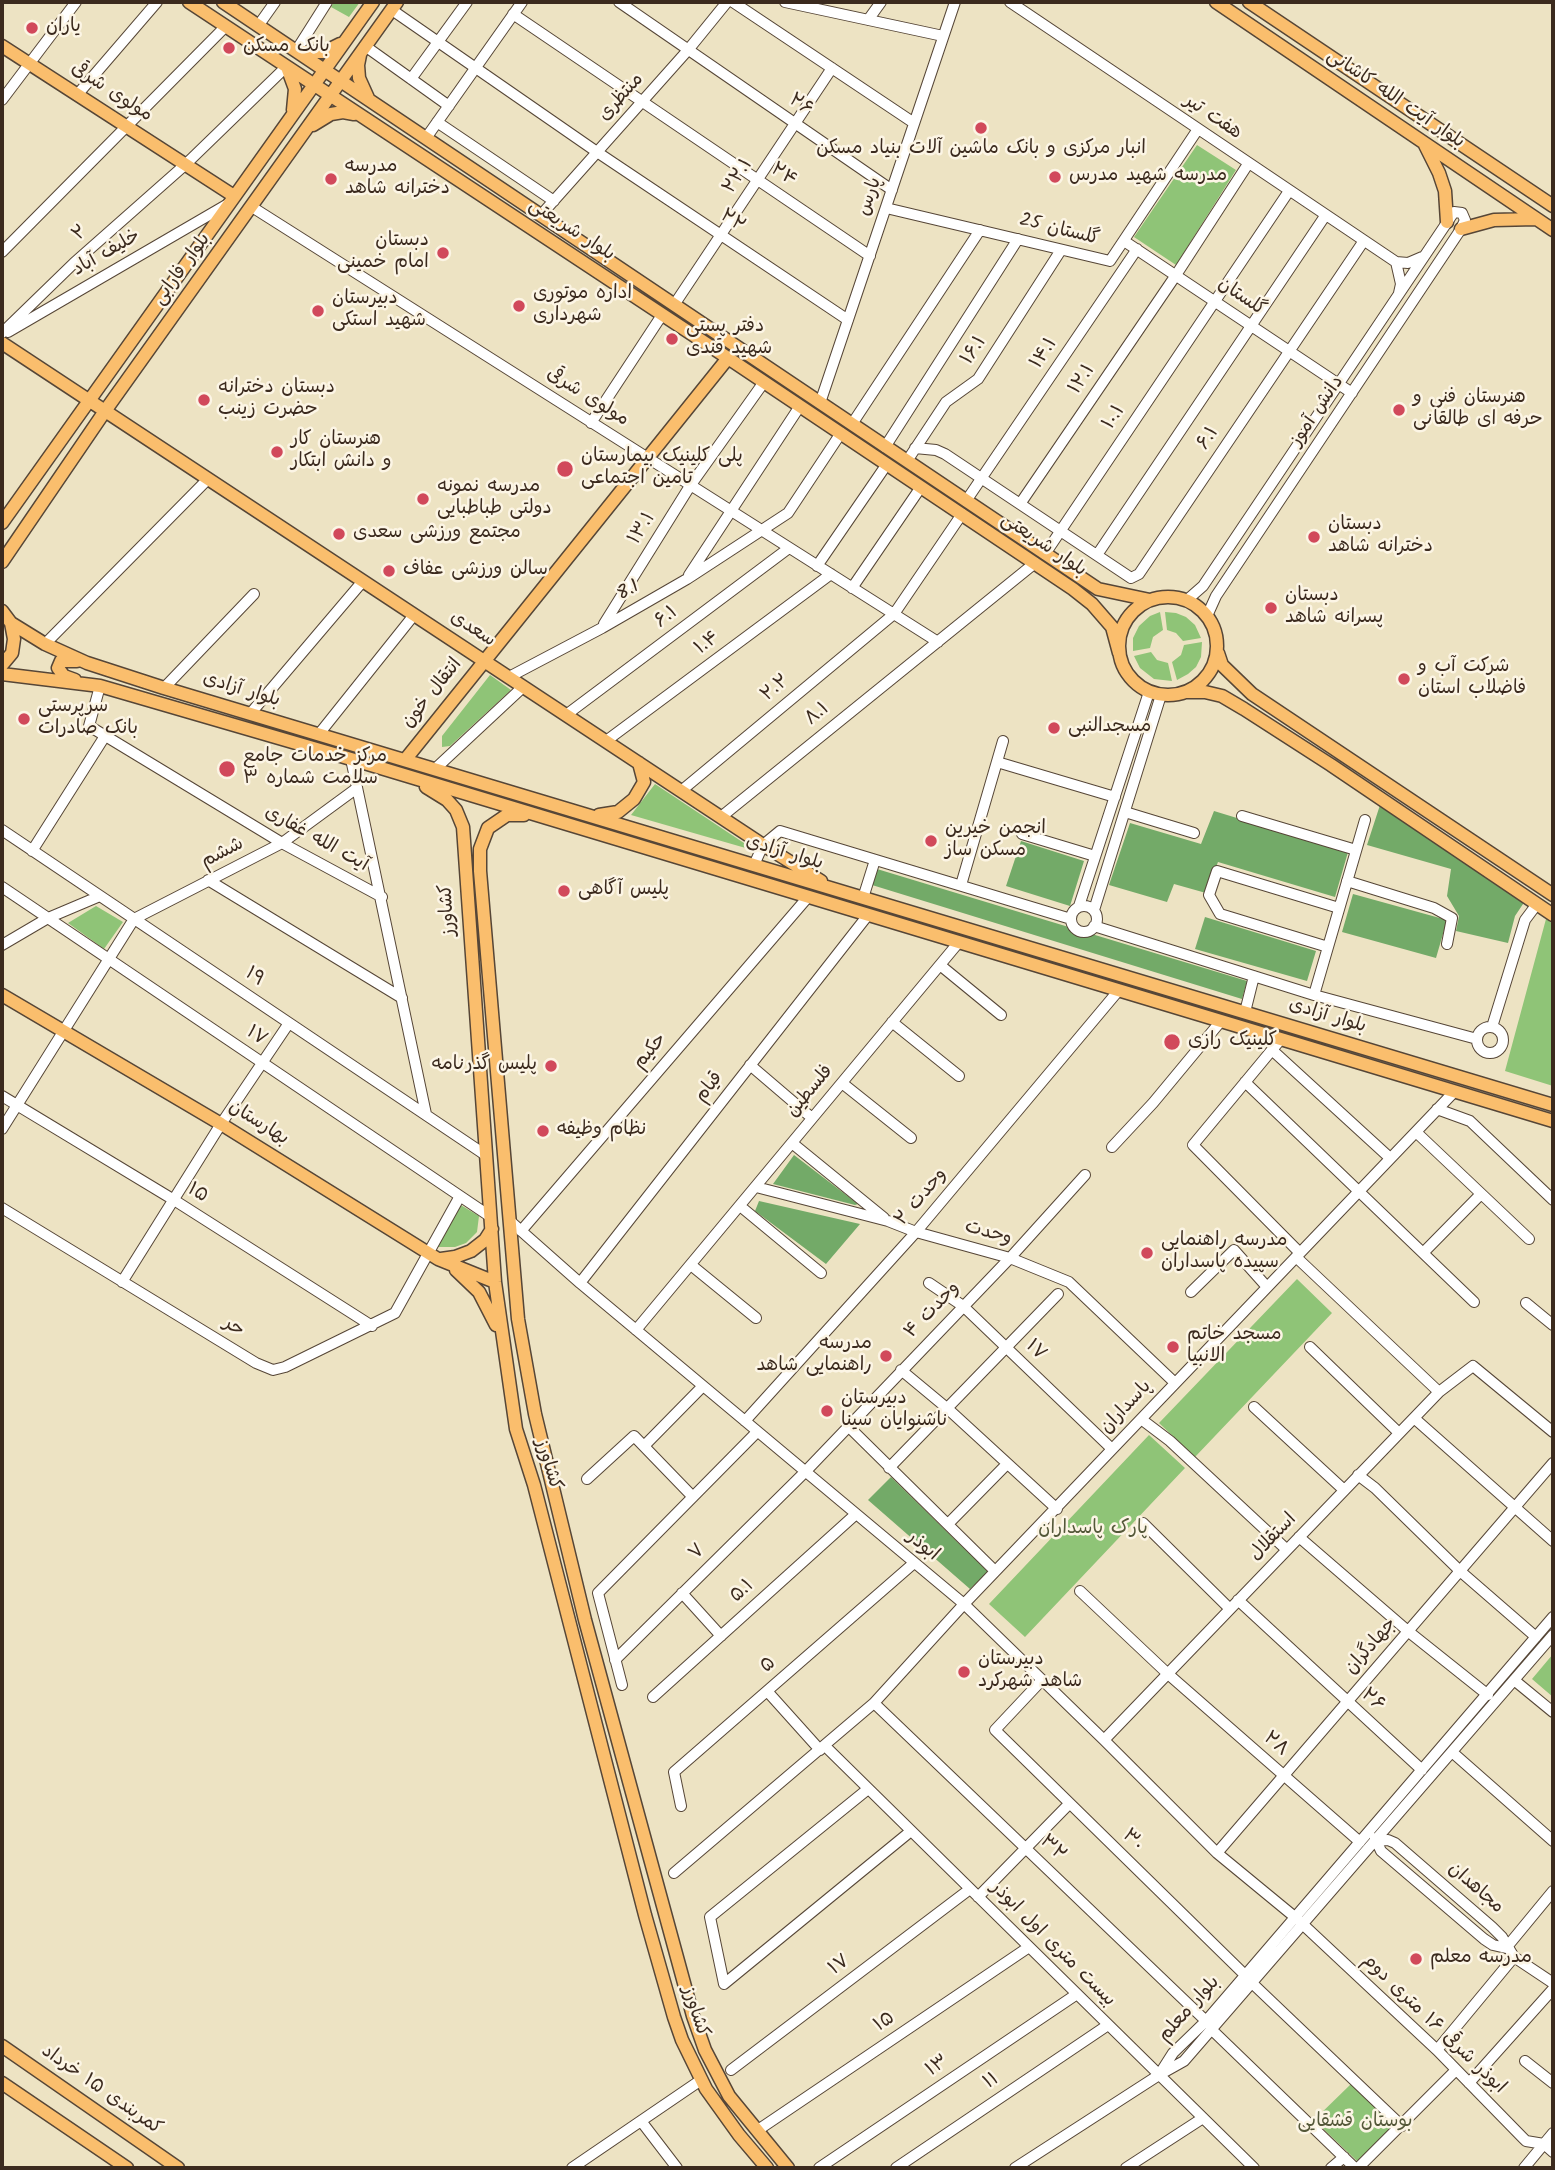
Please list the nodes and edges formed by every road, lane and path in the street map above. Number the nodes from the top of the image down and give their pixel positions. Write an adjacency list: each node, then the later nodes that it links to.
1 (76, 2): 31 (street)
2 (157, 2): 39 (street)
3 (188, 2): 23 (main road, بلوار شریعتی)
4 (223, 2): 22 (main road, بلوار شریعتی)
5 (275, 2): 22 (street)
6 (327, 2): 30 (street)
7 (373, 2): 26 (main road, بلوار فارابی)
8 (467, 2): 25 (street)
9 (619, 2): 29 (street, ۲۶)
10 (727, 2): 29 (street, منتظری)
11 (733, 2): 34 (street)
12 (785, 2): 18 (street)
13 (881, 2): 21 (street)
14 (955, 2): 24 (street, پارس)
15 (1010, 2): 52 (street, هفت تیر)
16 (1216, 2): 54 (main road, بلوار آیت الله کاشانی)
17 (1249, 2): 63 (main road, بلوار آیت الله کاشانی)
18 (822, 5): 21 (street)
19 (394, 6): 25 (street, ۲۲); 28 (main road, بلوار فارابی)
20 (516, 6): 33 (street); 43 (street, ۲۴)
21 (868, 20): 24 (street)
22 (258, 26): 30 (main road, بلوار شریعتی)
23 (225, 27): 32 (main road, بلوار شریعتی); 50 (street)
24 (943, 36): 48 (street, پارس)
25 (438, 41): 33 (street, ۲۲); 36 (street)
26 (343, 42): 30 (main road); 35 (main road, بلوار فارابی)
27 (2, 46): 31 (main road, مولوی شرقی)
28 (363, 49): 36 (street); 37 (main road, بلوار فارابی); 42 (main road)
29 (688, 50): 43 (street, منتظری); 49 (street, ۲۶)
30 (296, 51): 35 (main road, بلوار شریعتی)
31 (30, 64): 39 (main road, مولوی شرقی); 41 (street)
32 (286, 67): 38 (main road, بلوار شریعتی); 45 (main road); 56 (street, ۲)
33 (476, 68): 44 (street); 55 (street, ۲۲)
34 (832, 68): 48 (street); 49 (street, ۲۲.۱)
35 (323, 69): 37 (main road, بلوار شریعتی); 38 (main road, بلوار فارابی)
36 (411, 79): 44 (street)
37 (341, 81): 40 (main road, بلوار فارابی); 42 (main road, بلوار شریعتی)
38 (312, 85): 40 (main road, بلوار شریعتی); 45 (main road, بلوار فارابی)
39 (77, 95): 50 (main road, مولوی شرقی)
40 (330, 97): 46 (main road, بلوار شریعتی); 51 (main road, بلوار فارابی)
41 (2, 100)
42 (370, 101): 46 (main road); 53 (main road, بلوار شریعتی)
43 (643, 101): 55 (street, منتظری); 58 (street, ۲۴)
44 (449, 106): 47 (street)
45 (293, 112): 61 (main road, بلوار فارابی)
46 (360, 117): 51 (main road); 85 (main road, بلوار شریعتی)
47 (437, 122): 53 (street); 62 (street)
48 (914, 123): 59 (street, پارس)
49 (795, 124): 58 (street, ۲۲.۱); 59 (street, ۲۶)
50 (127, 126): 56 (main road, مولوی شرقی); 79 (street)
51 (307, 129): 64 (main road, بلوار فارابی)
52 (1198, 129): 57 (street, هفت تیر); 75 (street, گلستان 25)
53 (426, 138): 66 (main road, بلوار شریعتی)
54 (1425, 145): 68 (main road, بلوار آیت الله کاشانی); 69 (main road)
55 (597, 152): 62 (street, منتظری); 73 (street, ۲۲)
56 (186, 164): 61 (main road, مولوی شرقی); 92 (street, ۲)
57 (1248, 164): 60 (street, هفت تیر); 84 (street, ۱۲.۱)
58 (758, 180): 73 (street, ۲۲.۱); 80 (street, ۲۴)
59 (892, 190): 65 (street, پارس)
60 (1289, 191): 67 (street, هفت تیر); 87 (street, ۱۰.۱)
61 (231, 200): 92 (street, خلیف آباد); 99 (main road, بلوار فارابی)
62 (554, 201): 66 (street, منتظری)
63 (1553, 206)
64 (251, 207): 102 (main road, بلوار فارابی); 103 (street, مولوی شرقی)
65 (886, 208): 71 (street, گلستان 25); 80 (street, پارس)
66 (541, 215): 83 (main road, بلوار شریعتی)
67 (1325, 216): 76 (street, هفت تیر); 91 (street)
68 (1538, 219): 70 (main road); 72 (main road, بلوار آیت الله کاشانی)
69 (1447, 222): 70 (street); 81 (street, دانش آموز)
70 (1461, 229): 98 (street, دانش آموز)
71 (980, 230): 74 (street, گلستان 25); 104 (street)
72 (1553, 230)
73 (720, 235): 88 (street, ۲۲.۱); 90 (street, ۲۲)
74 (1018, 239): 78 (street, گلستان 25); 106 (street)
75 (1124, 240): 77 (street, گلستان); 78 (street, گلستان 25)
76 (1363, 242): 82 (street, هفت تیر); 94 (street, ۶.۱)
77 (1137, 249): 84 (street, گلستان); 111 (street, ۱۴.۱)
78 (1060, 250): 107 (street, ۱۶.۱)
79 (2, 252)
80 (870, 256): 90 (street, پارس)
81 (1424, 256): 82 (street); 86 (street, دانش آموز)
82 (1396, 262): 86 (street)
83 (629, 275): 85 (main road); 88 (main road, بلوار شریعتی)
84 (1176, 275): 87 (street, گلستان); 116 (street, ۱۲.۱)
85 (621, 287): 89 (main road, بلوار شریعتی)
86 (1399, 293): 97 (street, دانش آموز)
87 (1215, 301): 91 (street, گلستان); 120 (street, ۱۰.۱)
88 (674, 305): 100 (main road, بلوار شریعتی)
89 (662, 314): 95 (main road, بلوار شریعتی); 103 (street)
90 (848, 320): 100 (street, پارس)
91 (1251, 326): 94 (street, گلستان); 124 (street)
92 (2, 334)
93 (4, 347): 99 (main road, سعدی)
94 (1289, 351): 97 (street, گلستان); 124 (street, ۶.۱)
95 (728, 358): 96 (main road, بلوار شریعتی); 108 (main road, انتقال خون)
96 (764, 382): 101 (main road, بلوار شریعتی); 113 (street, ۱۳.۱)
97 (1338, 384): 98 (street, گلستان); 135 (street, دانش آموز)
98 (1352, 393): 140 (street, دانش آموز)
99 (89, 401): 102 (main road, سعدی); 119 (main road, بلوار فارابی)
100 (820, 403): 104 (main road, بلوار شریعتی)
101 (800, 406): 105 (main road, بلوار شریعتی); 117 (street)
102 (105, 411): 112 (main road, سعدی); 125 (main road, بلوار فارابی)
103 (591, 424): 108 (street, مولوی شرقی)
104 (852, 424): 106 (main road, بلوار شریعتی)
105 (841, 433): 110 (main road, بلوار شریعتی); 121 (street, 8.1)
106 (885, 447): 109 (main road, بلوار شریعتی)
107 (915, 448): 109 (street, ۱۶.۱); 111 (street)
108 (647, 459): 113 (street, مولوی شرقی); 147 (main road, انتقال خون)
109 (906, 461): 115 (main road, بلوار شریعتی)
110 (887, 464): 114 (main road, بلوار شریعتی); 127 (street)
111 (982, 478): 115 (street, ۱۴.۱); 116 (street)
112 (208, 479): 130 (main road, سعدی); 144 (street)
113 (690, 486): 117 (street, مولوی شرقی); 142 (street, ۱۳.۱)
114 (921, 487): 118 (main road, بلوار شریعتی); 131 (street)
115 (966, 501): 123 (main road, بلوار شریعتی)
116 (1020, 504): 120 (street)
117 (730, 511): 121 (street, مولوی شرقی); 129 (street)
118 (962, 514): 126 (main road, بلوار شریعتی); 138 (street)
119 (2, 523)
120 (1060, 530): 123 (street, ۱۰.۱); 124 (street)
121 (762, 531): 122 (street, مولوی شرقی); 129 (street, 8.1)
122 (789, 548): 127 (street, مولوی شرقی); 159 (street, ۶.۱)
123 (1045, 554): 132 (main road, بلوار شریعتی)
124 (1097, 555)
125 (2, 562)
126 (1035, 563): 136 (main road, بلوار شریعتی); 143 (street, ۸.۱)
127 (817, 566): 128 (street, مولوی شرقی)
128 (831, 574): 131 (street, مولوی شرقی); 162 (street, ۱.۴)
129 (687, 579): 142 (street, 8.1)
130 (363, 581): 139 (main road, سعدی); 158 (street)
131 (852, 588): 138 (street, مولوی شرقی)
132 (1098, 589): 134 (main road, بلوار شریعتی); 136 (main road)
133 (254, 594): 155 (street)
134 (1150, 600): 135 (main road); 145 (main road)
135 (1187, 600): 140 (main road)
136 (1092, 604): 145 (main road, بلوار شریعتی)
137 (2, 611): 141 (main road)
138 (894, 614): 143 (street, مولوی شرقی); 171 (street, ۲.۲)
139 (414, 615): 147 (main road, سعدی); 160 (street)
140 (1207, 616): 146 (main road)
141 (11, 623): 144 (main road, بلوار آزادی); 149 (main road)
142 (602, 628): 151 (street, 8.1)
143 (938, 642): 179 (street, ۸.۱)
144 (45, 644): 148 (main road, بلوار آزادی)
145 (1119, 653): 157 (main road)
146 (1218, 653): 156 (main road); 199 (main road)
147 (485, 661): 151 (main road, سعدی); 165 (main road, انتقال خون)
148 (87, 663): 152 (main road); 155 (main road, بلوار آزادی)
149 (2, 665)
150 (2, 674): 152 (main road, بلوار آزادی)
151 (509, 677): 154 (main road, سعدی)
152 (85, 683): 153 (main road, بلوار آزادی)
153 (100, 686): 161 (street); 164 (main road, بلوار آزادی)
154 (523, 687): 159 (main road, سعدی); 168 (street)
155 (164, 688): 158 (main road, بلوار آزادی)
156 (1187, 692): 157 (main road); 204 (main road)
157 (1155, 694): 174 (street); 175 (street)
158 (250, 714): 160 (main road, بلوار آزادی)
159 (566, 715): 162 (main road, سعدی)
160 (319, 734): 165 (main road, بلوار آزادی)
161 (105, 736): 185 (street, آیت الله غفاری); 188 (street)
162 (606, 741): 167 (main road, سعدی)
163 (1003, 741): 166 (street)
164 (351, 760): 169 (main road, بلوار آزادی); 170 (street)
165 (405, 760): 168 (main road, بلوار آزادی)
166 (997, 762): 174 (street); 196 (street)
167 (639, 763): 171 (main road, سعدی); 177 (main road)
168 (435, 769): 173 (main road, بلوار آزادی)
169 (390, 771): 172 (main road, بلوار آزادی); 181 (main road, کشاورز)
170 (357, 788): 185 (street, ششم); 201 (street)
171 (681, 791): 179 (main road, سعدی)
172 (467, 794): 173 (main road); 176 (main road, بلوار آزادی); 181 (main road)
173 (517, 794): 177 (main road, بلوار آزادی)
174 (1115, 797): 189 (street)
175 (1125, 812): 183 (street); 207 (street)
176 (541, 816): 192 (main road, کشاورز); 202 (main road, بلوار آزادی)
177 (592, 816): 191 (main road, بلوار آزادی)
178 (1242, 816): 187 (street)
179 (721, 817): 186 (main road, سعدی)
180 (1365, 820): 187 (street)
181 (463, 827): 193 (main road, کشاورز)
182 (2, 831): 188 (street, ۱۹)
183 (1194, 833)
184 (1022, 834): 189 (street)
185 (282, 843): 194 (street, ششم); 201 (street, آیت الله غفاری)
186 (763, 845): 190 (street); 191 (street); 198 (main road, سعدی)
187 (1356, 850): 195 (street)
188 (32, 851): 200 (street, ۱۹)
189 (1095, 856): 205 (street)
190 (875, 860): 196 (street); 203 (street)
191 (754, 865): 198 (main road, بلوار آزادی)
192 (480, 871): 193 (main road); 228 (main road, کشاورز)
193 (466, 872): 229 (main road, کشاورز)
194 (208, 880): 211 (street, ششم); 226 (street)
195 (1347, 881): 206 (street); 215 (street)
196 (961, 885): 212 (street)
197 (2, 887): 210 (street, ۱۷)
198 (835, 889): 203 (main road, بلوار آزادی)
199 (1553, 895)
200 (100, 896): 210 (street); 211 (street, ۱۹)
201 (382, 897): 226 (street)
202 (807, 897): 208 (main road, بلوار آزادی); 272 (street, حکیم)
203 (863, 898): 219 (main road, بلوار آزادی)
204 (1537, 904): 209 (main road); 234 (street)
205 (1079, 906): 207 (street); 212 (street)
206 (1339, 908): 217 (street); 217 (street)
207 (1094, 910): 213 (street)
208 (868, 915): 214 (main road, بلوار آزادی); 239 (street, قیام)
209 (1553, 915)
210 (48, 918): 216 (street); 218 (street, ۱۷)
211 (134, 919): 218 (street); 233 (street, ۱۹)
212 (1071, 919): 213 (street)
213 (1094, 926): 222 (street)
214 (958, 942): 220 (street, فلسطین); 221 (main road, بلوار آزادی)
215 (1447, 944)
216 (2, 945)
217 (1328, 947): 225 (street)
218 (108, 959): 235 (street); 238 (street, ۱۷)
219 (1074, 961): 221 (main road); 227 (main road, بلوار آزادی)
220 (940, 965): 230 (street); 232 (street, فلسطین)
221 (1070, 976): 223 (main road, بلوار آزادی)
222 (1254, 976): 225 (street); 227 (street)
223 (1119, 990): 231 (main road, بلوار آزادی); 273 (street, وحدت ۲)
224 (2, 995): 235 (main road, بهارستان)
225 (1314, 995): 236 (street)
226 (402, 998): 248 (street)
227 (1245, 1012): 246 (main road, بلوار آزادی)
228 (493, 1013): 229 (main road); 256 (main road, کشاورز)
229 (476, 1014): 258 (main road, کشاورز)
230 (1001, 1015)
231 (1221, 1021): 237 (main road, بلوار آزادی); 257 (street)
232 (892, 1022): 240 (street); 242 (street, فلسطین)
233 (289, 1023): 238 (street); 248 (street, ۱۹)
234 (1492, 1027): 236 (street); 236 (street)
235 (63, 1030): 245 (street); 251 (main road, بهارستان)
236 (1477, 1039)
237 (1276, 1044): 241 (street); 243 (main road, بلوار آزادی); 259 (street)
238 (262, 1062): 251 (street); 264 (street, ۱۷)
239 (750, 1065): 249 (street); 283 (street, قیام)
240 (959, 1076)
241 (1245, 1082): 262 (street); 276 (street)
242 (842, 1083): 249 (street, فلسطین); 254 (street)
243 (1454, 1091): 247 (street, پاسداران); 250 (main road, بلوار آزادی)
244 (2, 1096): 245 (street, ۱۵)
245 (16, 1105): 252 (street); 265 (street, ۱۵)
246 (1553, 1105)
247 (1437, 1109): 253 (street, پاسداران); 266 (street)
248 (426, 1115): 258 (street, ۱۹)
249 (813, 1118): 255 (street, فلسطین)
250 (1553, 1121)
251 (221, 1124): 265 (street); 277 (main road, بهارستان)
252 (2, 1129)
253 (1416, 1132): 259 (street, پاسداران); 263 (street)
254 (911, 1138)
255 (792, 1143): 261 (street, فلسطین); 270 (street)
256 (503, 1146): 269 (main road, کشاورز); 282 (main road)
257 (1112, 1147)
258 (487, 1156): 271 (main road, کشاورز)
259 (1390, 1158): 262 (street, پاسداران)
260 (1085, 1175): 278 (street, وحدت ۴)
261 (756, 1187): 267 (street, فلسطین); 270 (street, وحدت)
262 (1358, 1192): 275 (street); 276 (street, پاسداران)
263 (1481, 1194): 274 (street); 275 (street)
264 (460, 1196): 271 (street, ۱۷); 277 (street)
265 (174, 1200): 281 (street); 293 (street, ۱۵)
266 (1553, 1200)
267 (740, 1206): 279 (street, فلسطین); 280 (street)
268 (2, 1208): 281 (street, حر)
269 (510, 1221): 272 (street, ابوذر); 304 (main road, کشاورز)
270 (888, 1221): 273 (street, وحدت)
271 (492, 1222): 277 (main road); 282 (main road, کشاورز)
272 (521, 1231): 283 (street, ابوذر)
273 (916, 1232): 278 (street, وحدت); 307 (street, وحدت ۲)
274 (1529, 1239)
275 (1423, 1253): 288 (street)
276 (1298, 1255): 285 (street, پاسداران); 301 (street)
277 (433, 1256): 282 (main road, بهارستان); 293 (street, حر); 295 (main road)
278 (1010, 1258): 290 (street, وحدت ۴); 299 (street, وحدت)
279 (691, 1265): 291 (street); 294 (street, فلسطین)
280 (821, 1273)
281 (122, 1282): 293 (street, حر)
282 (495, 1282): 295 (main road, کشاورز); 304 (main road)
283 (580, 1283): 294 (street, ابوذر)
284 (929, 1283): 290 (street, ۱۷)
285 (1267, 1287): 286 (street); 299 (street, پاسداران)
286 (1191, 1292)
287 (1058, 1294): 297 (street)
288 (1474, 1302)
289 (1526, 1303): 292 (street)
290 (963, 1306): 297 (street, ۱۷); 298 (street, وحدت ۴)
291 (756, 1318)
292 (1553, 1325)
293 (372, 1326)
294 (636, 1330): 300 (street, ابوذر)
295 (501, 1336): 334 (main road, کشاورز)
296 (1310, 1347): 311 (street)
297 (1006, 1348): 303 (street); 313 (street, ۱۷)
298 (901, 1370): 303 (street); 308 (street, وحدت ۴)
299 (1174, 1382): 306 (street, پاسداران)
300 (703, 1386): 307 (street, ابوذر); 312 (street)
301 (1439, 1392): 305 (street, استقلال); 310 (street, استقلال)
302 (1254, 1407): 320 (street)
303 (948, 1409): 314 (street); 316 (street)
304 (535, 1415): 333 (main road, کشاورز)
305 (1414, 1418): 311 (street, استقلال); 322 (street)
306 (1141, 1419): 313 (street, پاسداران); 329 (street)
307 (745, 1421): 309 (street, ابوذر)
308 (848, 1426): 316 (street); 317 (street, وحدت ۴)
309 (757, 1432): 317 (street, ابوذر); 321 (street)
310 (1553, 1432)
311 (1399, 1433): 318 (street, استقلال)
312 (644, 1446): 319 (street); 321 (street)
313 (1112, 1449): 323 (street, پاسداران)
314 (1007, 1464): 323 (street); 325 (street)
315 (1553, 1464): 322 (street, جهادگران)
316 (889, 1468): 325 (street)
317 (805, 1472): 324 (street, ابوذر); 336 (street, ۷)
318 (1358, 1475): 320 (street, استقلال); 332 (street)
319 (587, 1479)
320 (1344, 1490): 327 (street, استقلال)
321 (693, 1497): 346 (street)
322 (1516, 1507): 328 (street); 332 (street, جهادگران)
323 (1057, 1508): 331 (street, پاسداران)
324 (856, 1514): 330 (street, ابوذر); 343 (street, ۵.۱)
325 (947, 1524): 331 (street)
326 (1143, 1524): 339 (street)
327 (1299, 1537): 329 (street, استقلال); 341 (street)
328 (1553, 1541)
329 (1286, 1549): 337 (street, استقلال)
330 (914, 1563): 338 (street, ابوذر); 352 (street, ۵)
331 (995, 1571): 338 (street, پاسداران)
332 (1460, 1571): 341 (street, جهادگران); 344 (street)
333 (577, 1586): 334 (main road); 410 (main road, کشاورز)
334 (561, 1591): 392 (main road, کشاورز)
335 (1080, 1591): 348 (street)
336 (682, 1593): 343 (street); 346 (street, ۷)
337 (1238, 1600): 339 (street, استقلال); 355 (street, ۲۶)
338 (964, 1604): 349 (street, ابوذر); 356 (street, پاسداران)
339 (1230, 1608): 348 (street, استقلال)
340 (1553, 1617): 344 (street, بلوار معلم)
341 (1409, 1632): 353 (street); 355 (street, جهادگران)
342 (1553, 1635): 347 (street, بلوار معلم)
343 (721, 1636): 354 (street, ۵.۱)
344 (1536, 1637): 345 (street, بلوار معلم)
345 (1518, 1659): 347 (street); 353 (street, بلوار معلم)
346 (615, 1660): 351 (street)
347 (1528, 1665): 350 (street, بلوار معلم)
348 (1168, 1674): 358 (street, استقلال); 362 (street, ۲۸)
349 (1042, 1680): 358 (street, ابوذر); 364 (street, ۳۰)
350 (1514, 1680): 357 (street); 360 (street, بلوار معلم)
351 (622, 1685)
352 (767, 1690): 359 (street, بیست متری اول ابوذر); 365 (street, ۵)
353 (1488, 1695): 361 (street, بلوار معلم)
354 (653, 1696)
355 (1347, 1702): 361 (street, ۲۶); 362 (street, جهادگران)
356 (874, 1703): 359 (street, پاسداران); 371 (street, ۳۲)
357 (1553, 1712)
358 (1104, 1740): 372 (street, ابوذر)
359 (822, 1748): 363 (street, بیست متری اول ابوذر); 373 (street, پاسداران)
360 (1452, 1752): 368 (street); 369 (street, بلوار معلم)
361 (1422, 1770): 367 (street, بلوار معلم)
362 (1284, 1776): 370 (street, ۲۸); 372 (street, جهادگران)
363 (868, 1789): 366 (street, بیست متری اول ابوذر); 366 (street)
364 (1069, 1804): 371 (street, ۱۷); 380 (street, ۳۰)
365 (681, 1807)
366 (911, 1831): 375 (street, بیست متری اول ابوذر)
367 (1368, 1833): 369 (street); 370 (street, بلوار معلم)
368 (1553, 1840)
369 (1377, 1841): 376 (street, بلوار معلم); 378 (street, مجاهدان); 378 (street, مجاهدان)
370 (1360, 1842): 376 (street, بلوار معلم)
371 (1026, 1849): 375 (street, ۱۷); 385 (street, ۳۲)
372 (1217, 1853): 376 (street, ابوذر)
373 (674, 1873)
374 (1553, 1891): 378 (street)
375 (974, 1893): 377 (street, بیست متری اول ابوذر); 389 (street, ۱۷)
376 (1298, 1921): 380 (street, بلوار معلم); 387 (street, ابوذر شرقی ۱۶ متری دوم)
377 (1029, 1947): 383 (street, بیست متری اول ابوذر); 399 (street, ۱۵)
378 (1507, 1948): 379 (street)
379 (1514, 1957): 381 (street); 387 (street)
380 (1249, 1979): 385 (street, بلوار معلم); 398 (street, ۳۰)
381 (1553, 1983)
382 (1553, 1989): 395 (street)
383 (1077, 1994): 384 (street, بیست متری اول ابوذر); 411 (street, ۱۳)
384 (1108, 2025): 391 (street, بیست متری اول ابوذر); 412 (street, ۱۱)
385 (1209, 2025): 391 (street, بلوار معلم); 403 (street, ۳۲)
386 (2, 2046): 406 (main road, کمربندی ۱۵ خرداد)
387 (1437, 2050): 390 (street, ابوذر شرقی ۱۶ متری دوم)
388 (1525, 2061): 394 (street)
389 (731, 2070)
390 (1456, 2070): 395 (street, ابوذر شرقی ۱۶ متری دوم); 398 (street)
391 (1159, 2075): 396 (street, بیست متری اول ابوذر); 413 (street)
392 (701, 2080): 397 (street); 409 (main road, کشاورز)
393 (2, 2083): 405 (main road)
394 (1553, 2083)
395 (1469, 2084): 401 (street, ابوذر شرقی ۱۶ متری دوم)
396 (1203, 2118): 404 (street, بیست متری اول ابوذر); 414 (street)
397 (640, 2121): 407 (street); 408 (street)
398 (1402, 2126): 416 (street)
399 (761, 2128)
400 (1553, 2133): 401 (street)
401 (1544, 2144): 402 (street, ابوذر شرقی ۱۶ متری دوم); 417 (street)
402 (1553, 2152)
403 (1344, 2157): 415 (street); 416 (street, ۳۲)
404 (1249, 2167)
405 (127, 2168)
406 (178, 2168)
407 (572, 2168)
408 (677, 2168)
409 (767, 2168)
410 (788, 2168)
411 (819, 2168)
412 (896, 2168)
413 (1015, 2168)
414 (1126, 2168)
415 (1331, 2168)
416 (1357, 2168)
417 (1524, 2168)

